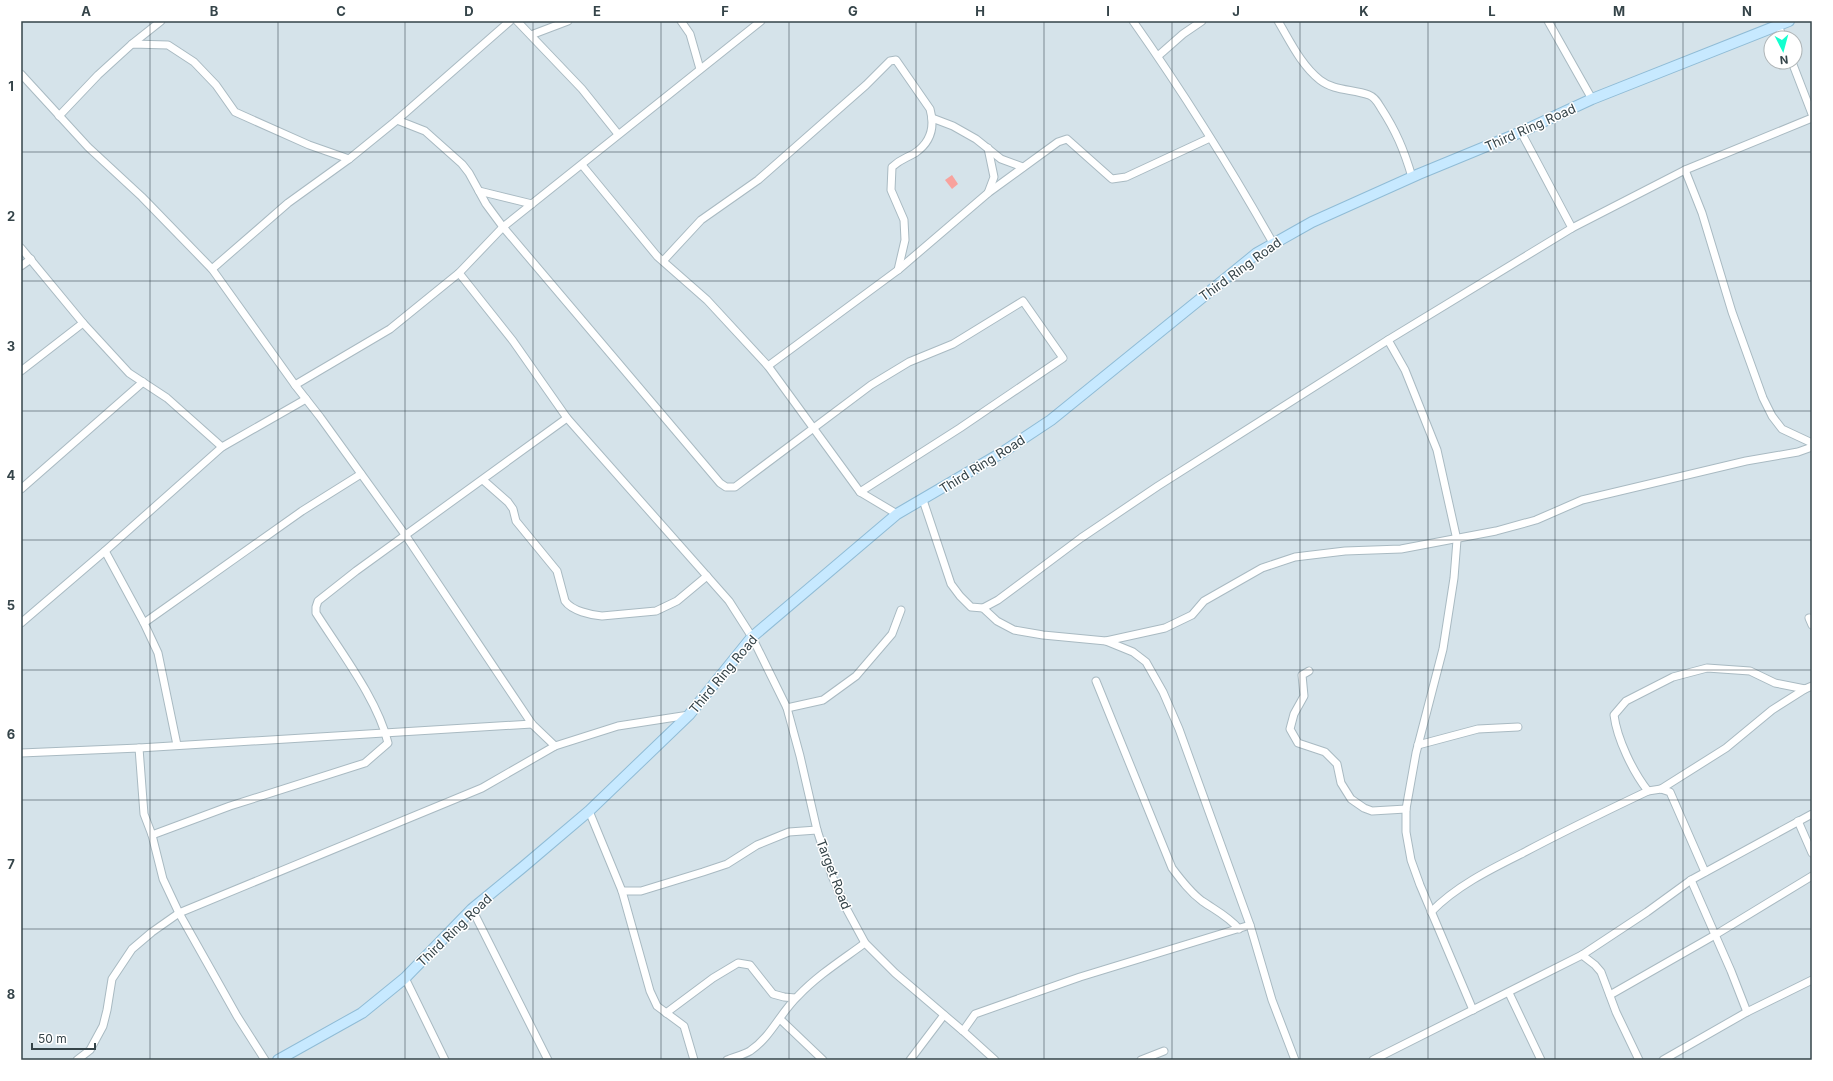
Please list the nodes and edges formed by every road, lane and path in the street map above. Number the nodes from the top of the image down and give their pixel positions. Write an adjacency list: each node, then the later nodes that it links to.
1 (161, 21): 15 (street)
2 (510, 21): 25 (street)
3 (517, 21): 14 (street)
4 (568, 21): 14 (street)
5 (681, 21): 17 (street)
6 (761, 21): 17 (street)
7 (1133, 21): 16 (street)
8 (1202, 21): 16 (street)
9 (1278, 21): 34 (street)
10 (1548, 21): 20 (street)
11 (1789, 21): 12 (street, Third Ring Road)
12 (1778, 25): 13 (street); 20 (street, Third Ring Road)
13 (1780, 30)
14 (531, 35): 27 (street)
15 (132, 44): 22 (street); 30 (street)
16 (1158, 56): 28 (street)
17 (700, 69): 27 (street)
18 (1795, 70): 21 (street)
19 (21, 74): 22 (street)
20 (1592, 99): 26 (street, Third Ring Road)
21 (1812, 114)
22 (59, 116): 45 (street)
23 (932, 118): 29 (street); 43 (street); 46 (street)
24 (1812, 118): 33 (street)
25 (397, 120): 30 (street); 35 (street)
26 (1521, 132): 34 (street, Third Ring Road); 39 (street)
27 (618, 134): 31 (street)
28 (1210, 138): 32 (street); 40 (street)
29 (988, 148): 32 (street); 36 (street)
30 (349, 159): 45 (street)
31 (582, 165): 37 (street); 43 (street)
32 (1023, 168): 36 (street)
33 (1685, 170): 39 (street); 57 (street)
34 (1412, 177): 40 (street, Third Ring Road)
35 (479, 191): 37 (street); 38 (street)
36 (988, 193): 46 (street)
37 (532, 204): 38 (street)
38 (503, 227): 47 (street); 56 (street)
39 (1572, 228): 49 (street)
40 (1273, 243): 64 (street, Third Ring Road)
41 (21, 248): 42 (street)
42 (31, 259): 44 (street); 48 (street)
43 (663, 261): 50 (street)
44 (21, 266)
45 (212, 269): 53 (street)
46 (898, 270): 50 (street)
47 (460, 273): 53 (street); 55 (street, Target Road)
48 (83, 323): 51 (street); 52 (street)
49 (1388, 340): 67 (street); 70 (street)
50 (768, 366): 56 (street)
51 (21, 371)
52 (143, 382): 58 (street); 62 (street)
53 (295, 385): 54 (street)
54 (306, 400): 58 (street); 60 (street)
55 (567, 418): 61 (street); 69 (street, Target Road)
56 (814, 429): 63 (street); 63 (street)
57 (1812, 443)
58 (222, 447): 68 (street)
59 (1812, 447): 67 (street)
60 (361, 474): 66 (street); 73 (street)
61 (483, 480): 66 (street); 69 (street)
62 (21, 489)
63 (860, 492): 65 (street)
64 (923, 500): 65 (street, Third Ring Road); 70 (street)
65 (897, 514): 74 (street, Third Ring Road)
66 (406, 536): 82 (street); 84 (street)
67 (1457, 540): 75 (street); 86 (street)
68 (104, 551): 72 (street); 73 (street)
69 (707, 576): 74 (street, Target Road)
70 (983, 608): 75 (street)
71 (900, 610): 80 (street)
72 (21, 623)
73 (144, 623): 85 (street)
74 (752, 637): 80 (street, Target Road); 81 (street, Third Ring Road)
75 (1106, 641): 106 (street)
76 (1309, 671): 92 (street)
77 (1096, 681): 107 (street)
78 (1812, 686): 79 (street)
79 (1804, 689): 90 (street); 91 (street)
80 (787, 708): 96 (street, Target Road)
81 (689, 715): 87 (street); 93 (street, Third Ring Road)
82 (532, 724): 84 (street); 87 (street)
83 (1518, 727): 86 (street)
84 (386, 732): 85 (street); 97 (street)
85 (177, 745): 88 (street)
86 (1418, 745): 92 (street)
87 (555, 746): 105 (street)
88 (139, 748): 89 (street); 97 (street)
89 (21, 753)
90 (1661, 789): 91 (street); 99 (street)
91 (1648, 791): 104 (street)
92 (1406, 810): 104 (street)
93 (589, 811): 102 (street); 103 (street, Third Ring Road)
94 (1812, 814): 95 (street)
95 (1798, 821): 98 (street); 99 (street)
96 (817, 830): 102 (street); 109 (street, Target Road)
97 (152, 835): 105 (street)
98 (1812, 853)
99 (1705, 872): 101 (street)
100 (1812, 876): 108 (street)
101 (1691, 880): 108 (street); 110 (street)
102 (622, 891): 118 (street)
103 (472, 909): 111 (street, Third Ring Road); 127 (street)
104 (1431, 912): 116 (street)
105 (179, 913): 123 (street); 124 (street)
106 (1250, 925): 107 (street); 134 (street)
107 (1239, 929): 121 (street)
108 (1715, 935): 114 (street); 117 (street)
109 (865, 943): 115 (street); 119 (street, Target Road)
110 (1582, 955): 113 (street); 114 (street)
111 (405, 978): 125 (street, Third Ring Road); 126 (street)
112 (1812, 980): 117 (street)
113 (1509, 993): 116 (street); 136 (street)
114 (1610, 995): 137 (street)
115 (796, 998): 118 (street); 120 (street)
116 (1473, 1010): 135 (street)
117 (1747, 1012): 138 (street)
118 (666, 1013): 128 (street)
119 (944, 1015): 121 (street, Target Road); 131 (street)
120 (780, 1019): 129 (street); 130 (street)
121 (963, 1031): 132 (street, Target Road)
122 (1164, 1051): 133 (street)
123 (77, 1060)
124 (265, 1060)
125 (278, 1060)
126 (445, 1060)
127 (548, 1060)
128 (694, 1060)
129 (727, 1060)
130 (823, 1060)
131 (910, 1060)
132 (995, 1060)
133 (1141, 1060)
134 (1295, 1060)
135 (1373, 1060)
136 (1541, 1060)
137 (1639, 1060)
138 (1663, 1060)

